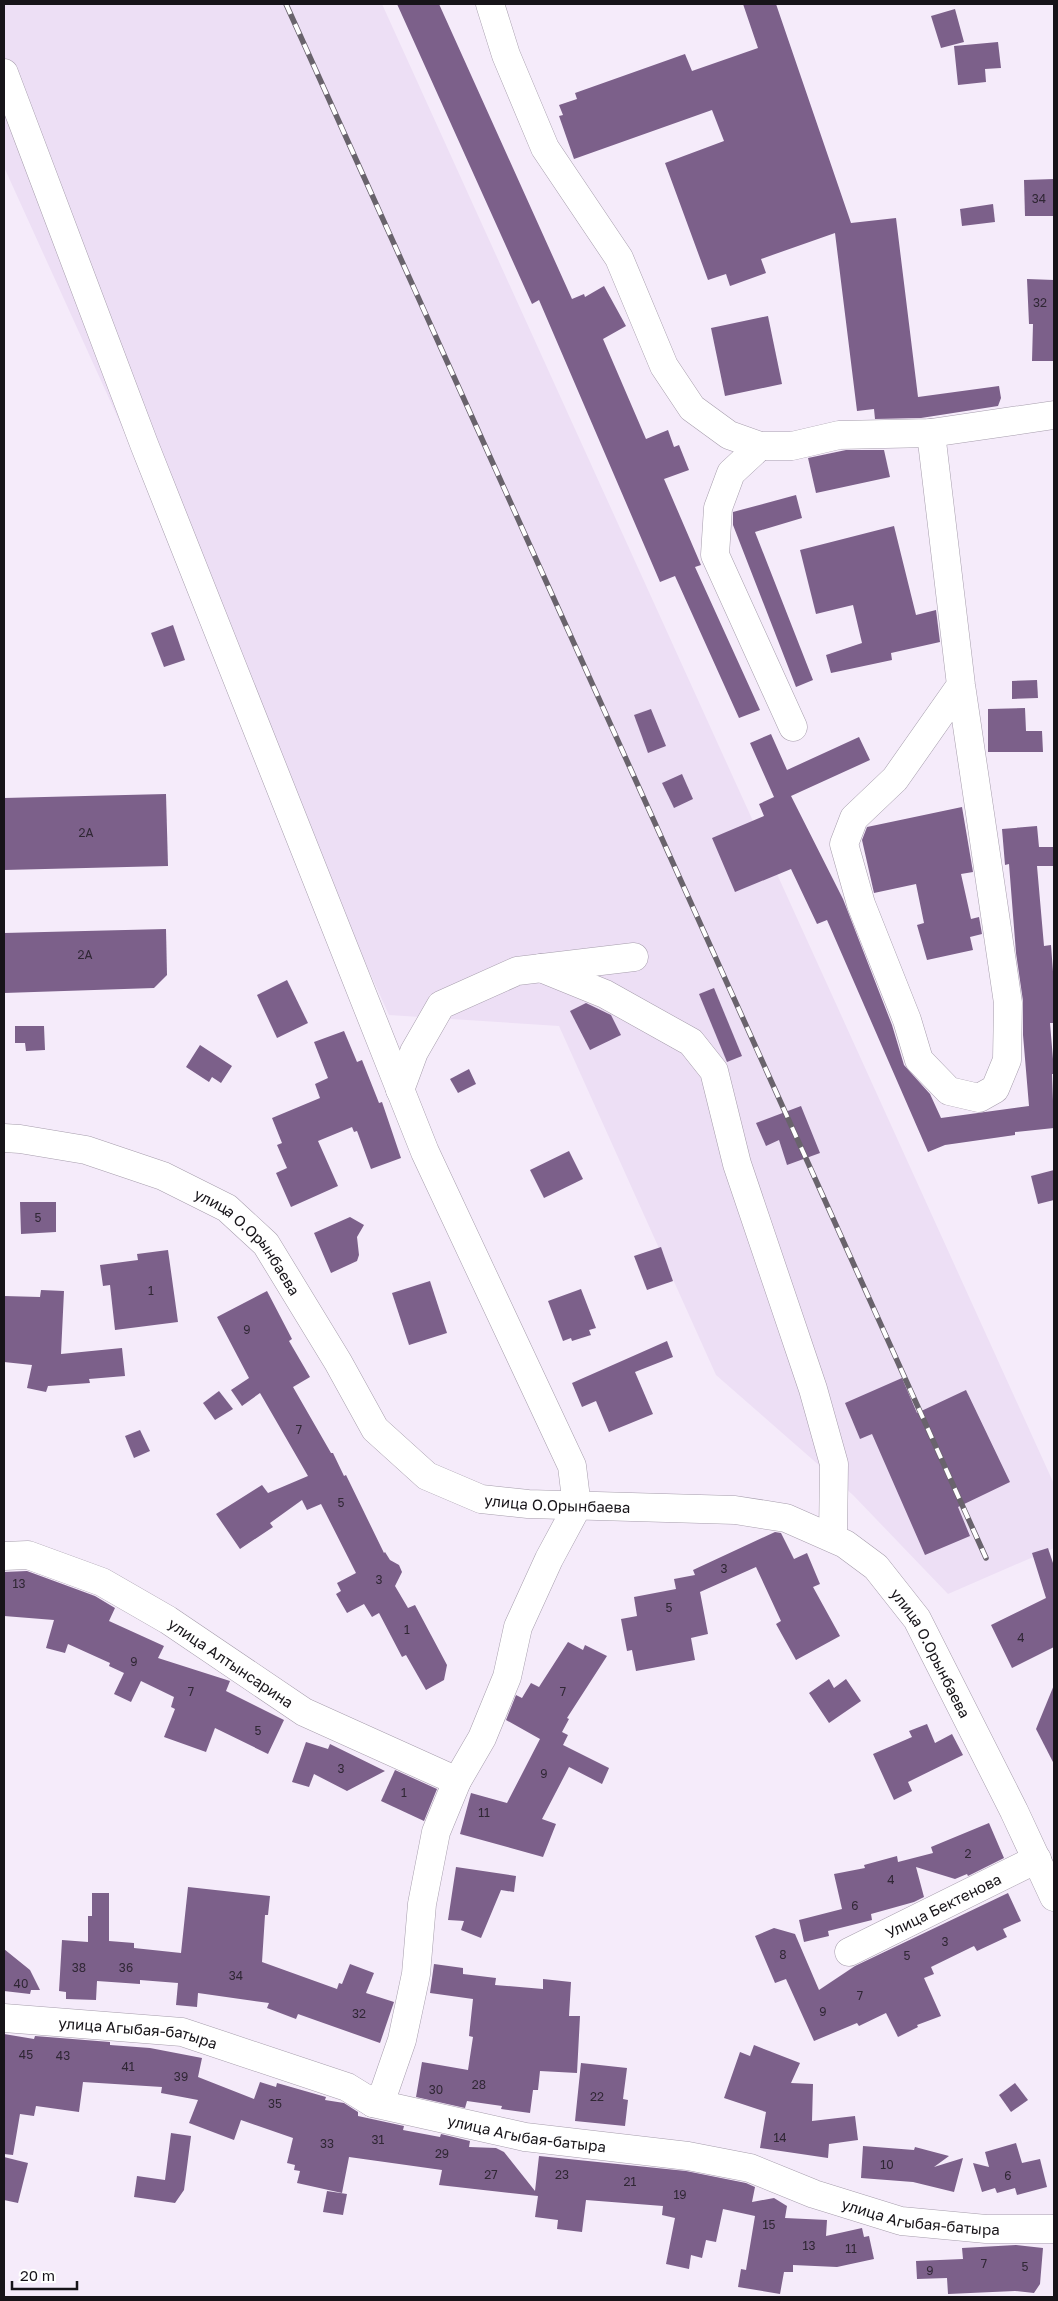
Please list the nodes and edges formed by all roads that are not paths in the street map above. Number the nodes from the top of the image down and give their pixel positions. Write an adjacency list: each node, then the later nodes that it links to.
1 (490, 4): 5 (street)
2 (4, 73): 10 (street)
3 (1054, 415): 4 (street)
4 (931, 433): 5 (street); 6 (street)
5 (760, 446): 7 (street)
6 (961, 685): 6 (street)
7 (793, 727)
8 (634, 957): 9 (street)
9 (541, 968): 10 (street); 13 (street)
10 (400, 1090): 12 (street)
11 (4, 1138): 12 (street, улица О.Орынбаева)
12 (577, 1507): 13 (street, улица О.Орынбаева); 15 (street)
13 (833, 1538): 16 (street, улица О.Орынбаева)
14 (4, 1556): 15 (street, улица Алтынсарина)
15 (457, 1782): 20 (street)
16 (1037, 1859): 17 (street, улица О.Орынбаева); 18 (street, Улица Бектенова)
17 (1054, 1896)
18 (849, 1952)
19 (4, 2018): 20 (street, улица Агыбая-батыра)
20 (373, 2103): 21 (street, улица Агыбая-батыра)
21 (1054, 2229)

